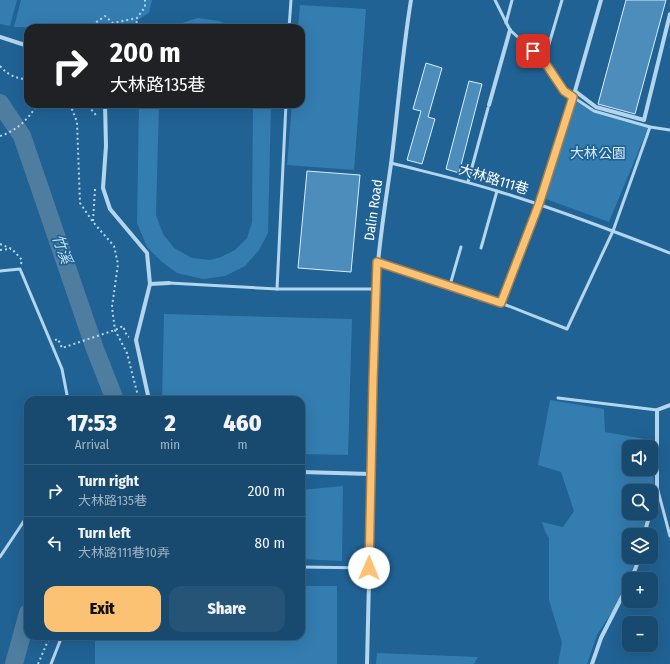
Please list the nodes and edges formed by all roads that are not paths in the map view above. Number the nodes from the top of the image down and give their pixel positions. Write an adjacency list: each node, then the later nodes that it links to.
1 (290, 0): 9 (lane)
2 (410, 0): 20 (street, Dalin Road)
3 (495, 0): 8 (lane)
4 (512, 0): 8 (lane)
5 (562, 0): 13 (lane)
6 (601, 0): 7 (street)
7 (670, 14)
8 (506, 23): 10 (lane)
9 (289, 24)
10 (510, 30): 13 (lane); 15 (street)
11 (0, 37): 12 (street)
12 (24, 45)
13 (544, 61): 14 (lane)
14 (573, 97): 18 (lane); 23 (lane)
15 (488, 107): 21 (lane)
16 (105, 108): 31 (street)
17 (286, 108): 34 (lane)
18 (650, 127): 19 (lane); 24 (lane)
19 (670, 130)
20 (391, 163): 21 (lane, 大林路111巷); 28 (street, Dalin Road)
21 (468, 182): 22 (lane, 大林路111巷)
22 (497, 191): 23 (lane, 大林路111巷); 26 (lane)
23 (539, 204): 24 (lane, 大林路111巷); 35 (lane)
24 (613, 231): 27 (lane, 大林路111巷); 35 (lane)
25 (461, 247): 32 (lane)
26 (481, 248)
27 (670, 253)
28 (377, 262): 32 (lane); 33 (street, Dalin Road)
29 (0, 271): 36 (lane)
30 (169, 283): 31 (street); 34 (lane)
31 (150, 284): 37 (street)
32 (450, 285): 35 (lane)
33 (376, 289): 34 (lane); 42 (street, Dalin Road)
34 (277, 290)
35 (501, 303)
36 (67, 396)
37 (148, 396)
38 (558, 398): 40 (lane)
39 (670, 405): 40 (street)
40 (657, 410): 43 (street)
41 (305, 472): 42 (street)
42 (371, 474): 49 (street, Dalin Road)
43 (657, 484)
44 (658, 490): 46 (lane)
45 (24, 521): 47 (lane)
46 (670, 536)
47 (0, 557)
48 (305, 567): 49 (lane)
49 (369, 568): 53 (street, Dalin Road)
50 (622, 597): 54 (street)
51 (60, 640): 52 (lane)
52 (51, 664)
53 (367, 664)
54 (592, 664)

